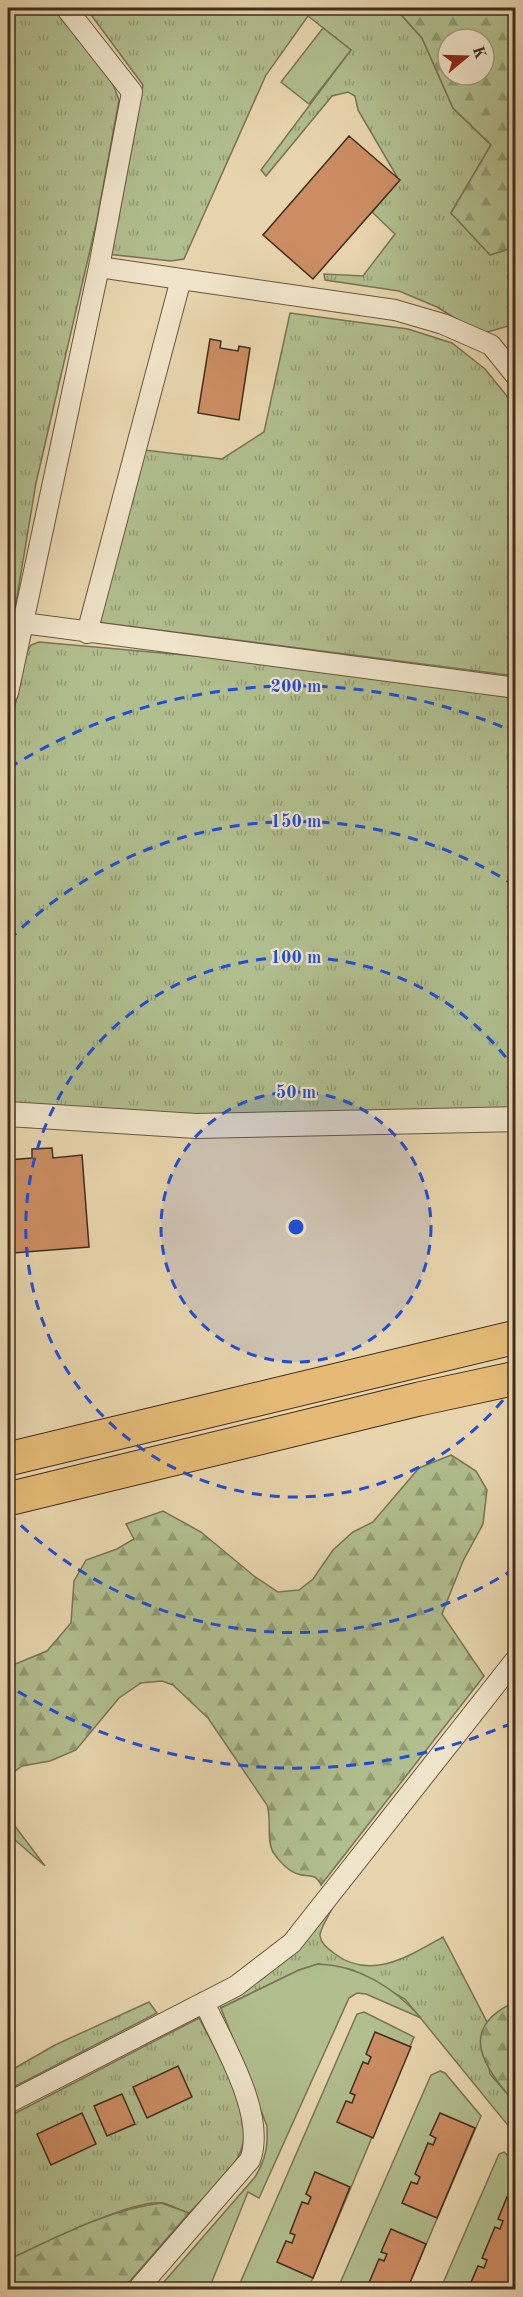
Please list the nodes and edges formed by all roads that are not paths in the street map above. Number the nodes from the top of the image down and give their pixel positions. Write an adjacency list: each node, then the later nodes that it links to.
1 (66, 8): 2 (street)
2 (99, 267): 3 (street); 5 (street)
3 (182, 279): 4 (street); 6 (street)
4 (516, 376)
5 (16, 622): 6 (street); 8 (street)
6 (87, 633): 7 (street)
7 (516, 688)
8 (8, 693)
9 (8, 1114): 10 (street)
10 (516, 1119)
11 (516, 1336): 13 (highway)
12 (516, 1378): 14 (highway)
13 (8, 1459)
14 (8, 1499)
15 (516, 1659): 16 (street)
16 (204, 2001): 17 (street); 18 (street)
17 (8, 2103)
18 (137, 2289)

